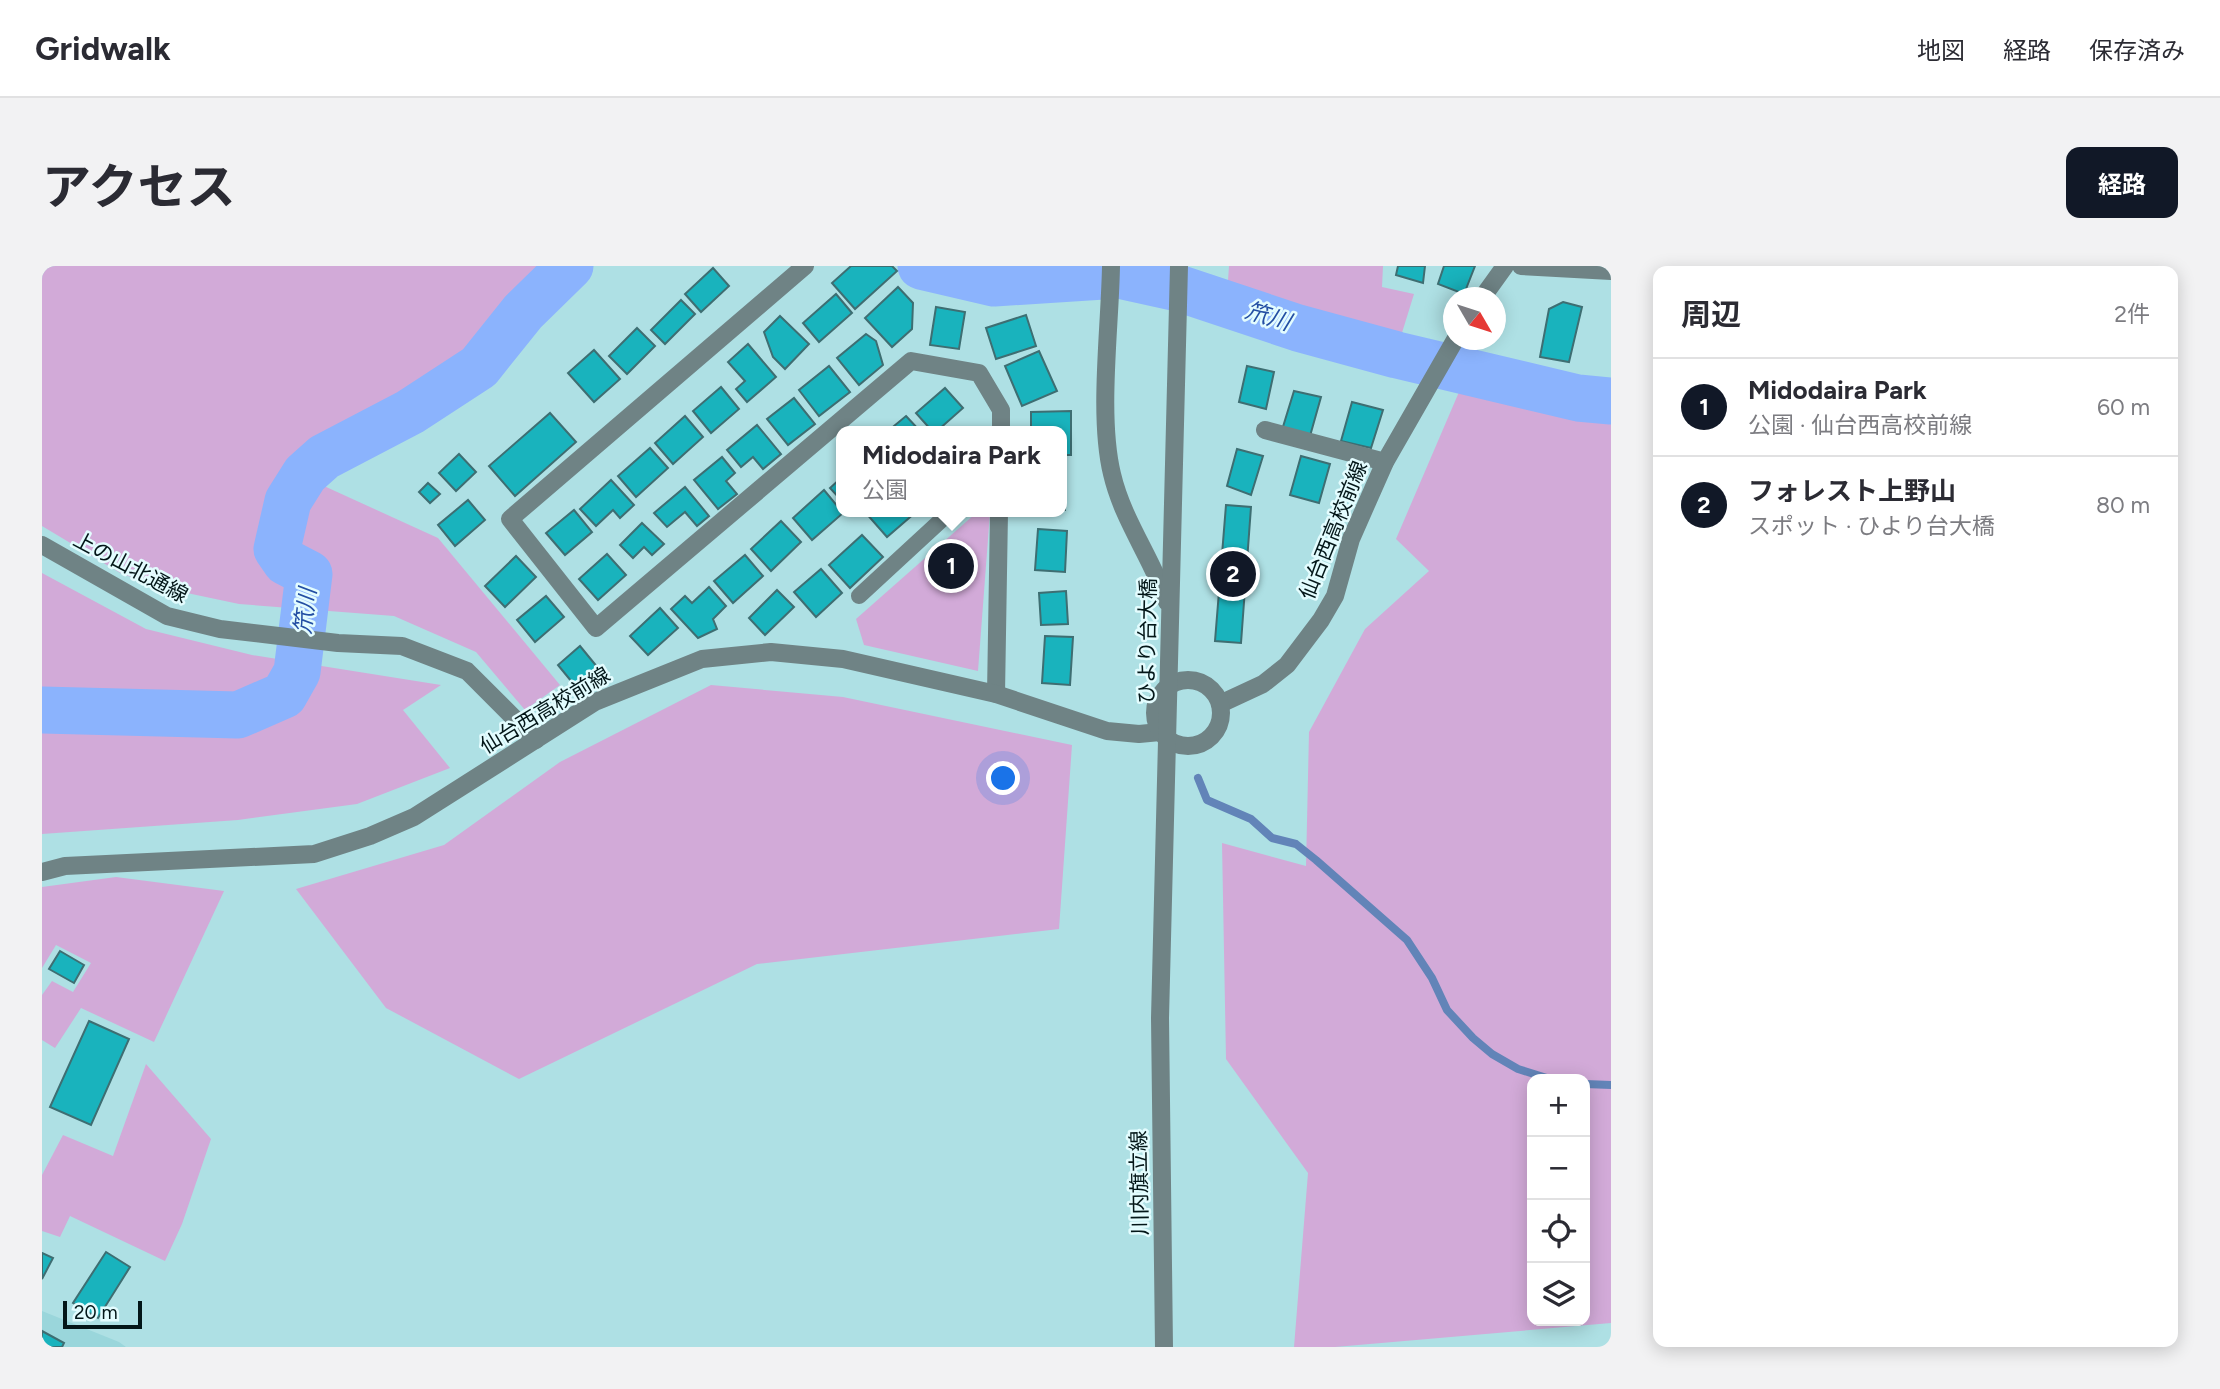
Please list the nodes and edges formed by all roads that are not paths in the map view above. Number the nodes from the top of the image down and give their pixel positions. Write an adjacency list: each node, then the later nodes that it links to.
1 (805, 266): 9 (street)
2 (1111, 266): 16 (street)
3 (1179, 266): 22 (street, ひより台大橋)
4 (1505, 266): 7 (street)
5 (1521, 266): 6 (street)
6 (1611, 271)
7 (1490, 287)
8 (1449, 350): 11 (street, 仙台西高校前線)
9 (1001, 426)
10 (1265, 430): 11 (street)
11 (1385, 461): 18 (street, 仙台西高校前線)
12 (945, 517): 15 (lane)
13 (999, 517): 17 (street)
14 (42, 545): 20 (street, 上の山北通線)
15 (859, 596)
16 (1180, 681): 18 (street); 19 (street)
17 (996, 694): 19 (street, 仙台西高校前線); 20 (street, 仙台西高校前線)
18 (1220, 704): 19 (street)
19 (1160, 732)
20 (536, 740): 21 (street, 仙台西高校前線)
21 (42, 872)
22 (1160, 1018): 23 (street, 川内旗立線)
23 (1164, 1347)

